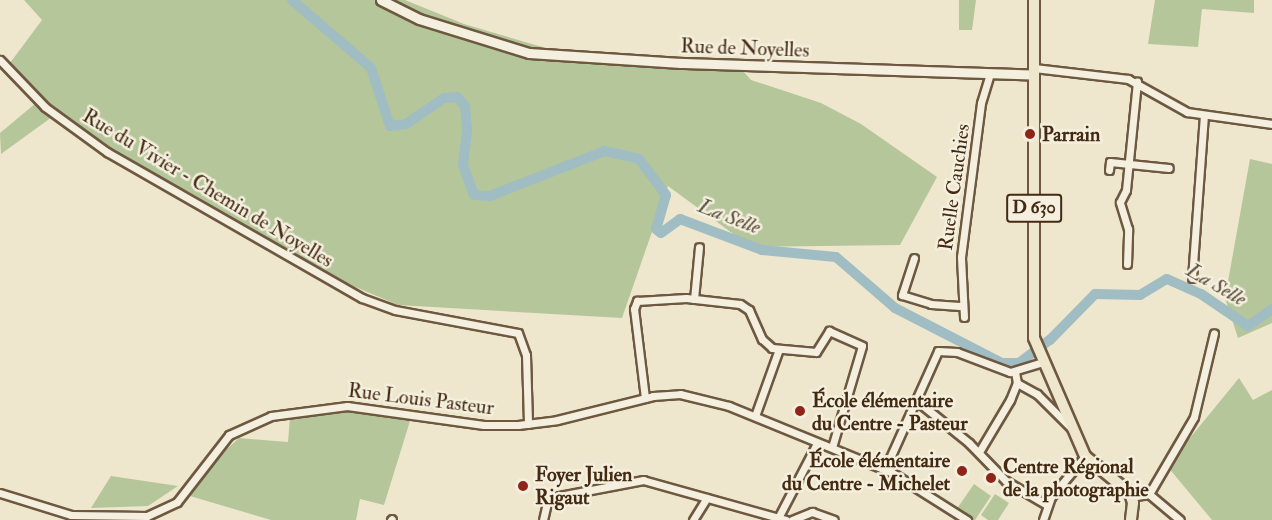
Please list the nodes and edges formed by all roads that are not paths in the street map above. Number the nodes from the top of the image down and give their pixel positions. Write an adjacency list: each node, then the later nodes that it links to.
1 (381, 0): 5 (street, Rue de Noyelles)
2 (1034, 0): 4 (main road, D 630)
3 (0, 60): 27 (street, Rue du Vivier - Chemin de Noyelles)
4 (1034, 72): 5 (street, Rue de Noyelles); 6 (street); 21 (main road, D 630)
5 (990, 74): 17 (street, Ruelle Cauchies)
6 (1137, 82): 7 (street); 9 (street)
7 (1204, 115): 8 (street); 15 (street)
8 (1272, 124)
9 (1129, 164): 10 (street); 11 (street); 14 (street)
10 (1170, 168)
11 (1109, 170)
12 (699, 246): 16 (street)
13 (914, 258): 17 (street, Ruelle Cauchies)
14 (1127, 264)
15 (1192, 278)
16 (694, 298): 20 (street); 24 (street)
17 (963, 306): 18 (street, Ruelle Cauchies)
18 (964, 317)
19 (1214, 333): 35 (street)
20 (779, 349): 26 (street); 30 (street)
21 (1041, 359): 22 (street); 28 (main road, D 630)
22 (1015, 372): 23 (street); 25 (street)
23 (1017, 383): 28 (street); 31 (street)
24 (645, 398): 26 (street, Rue Louis Pasteur); 27 (street, Rue Louis Pasteur)
25 (917, 401): 31 (street); 33 (street)
26 (755, 416): 29 (street, Rue Louis Pasteur)
27 (528, 424): 34 (street, Rue Louis Pasteur)
28 (1073, 431): 32 (main road, D 630)
29 (817, 442): 30 (street, Rue Louis Pasteur); 39 (street)
30 (832, 447): 33 (street, Rue Louis Pasteur)
31 (979, 452): 38 (street)
32 (1085, 456): 36 (main road, D 630); 38 (street)
33 (885, 469): 44 (street, Rue Louis Pasteur)
34 (0, 493)
35 (1149, 494): 36 (street); 47 (street)
36 (1129, 497): 46 (main road)
37 (707, 498): 39 (street); 41 (street); 42 (street)
38 (1047, 505): 45 (street)
39 (780, 519)
40 (833, 519): 43 (street)
41 (543, 520)
42 (693, 520)
43 (792, 520)
44 (967, 520)
45 (1043, 520)
46 (1129, 520)
47 (1180, 520)

